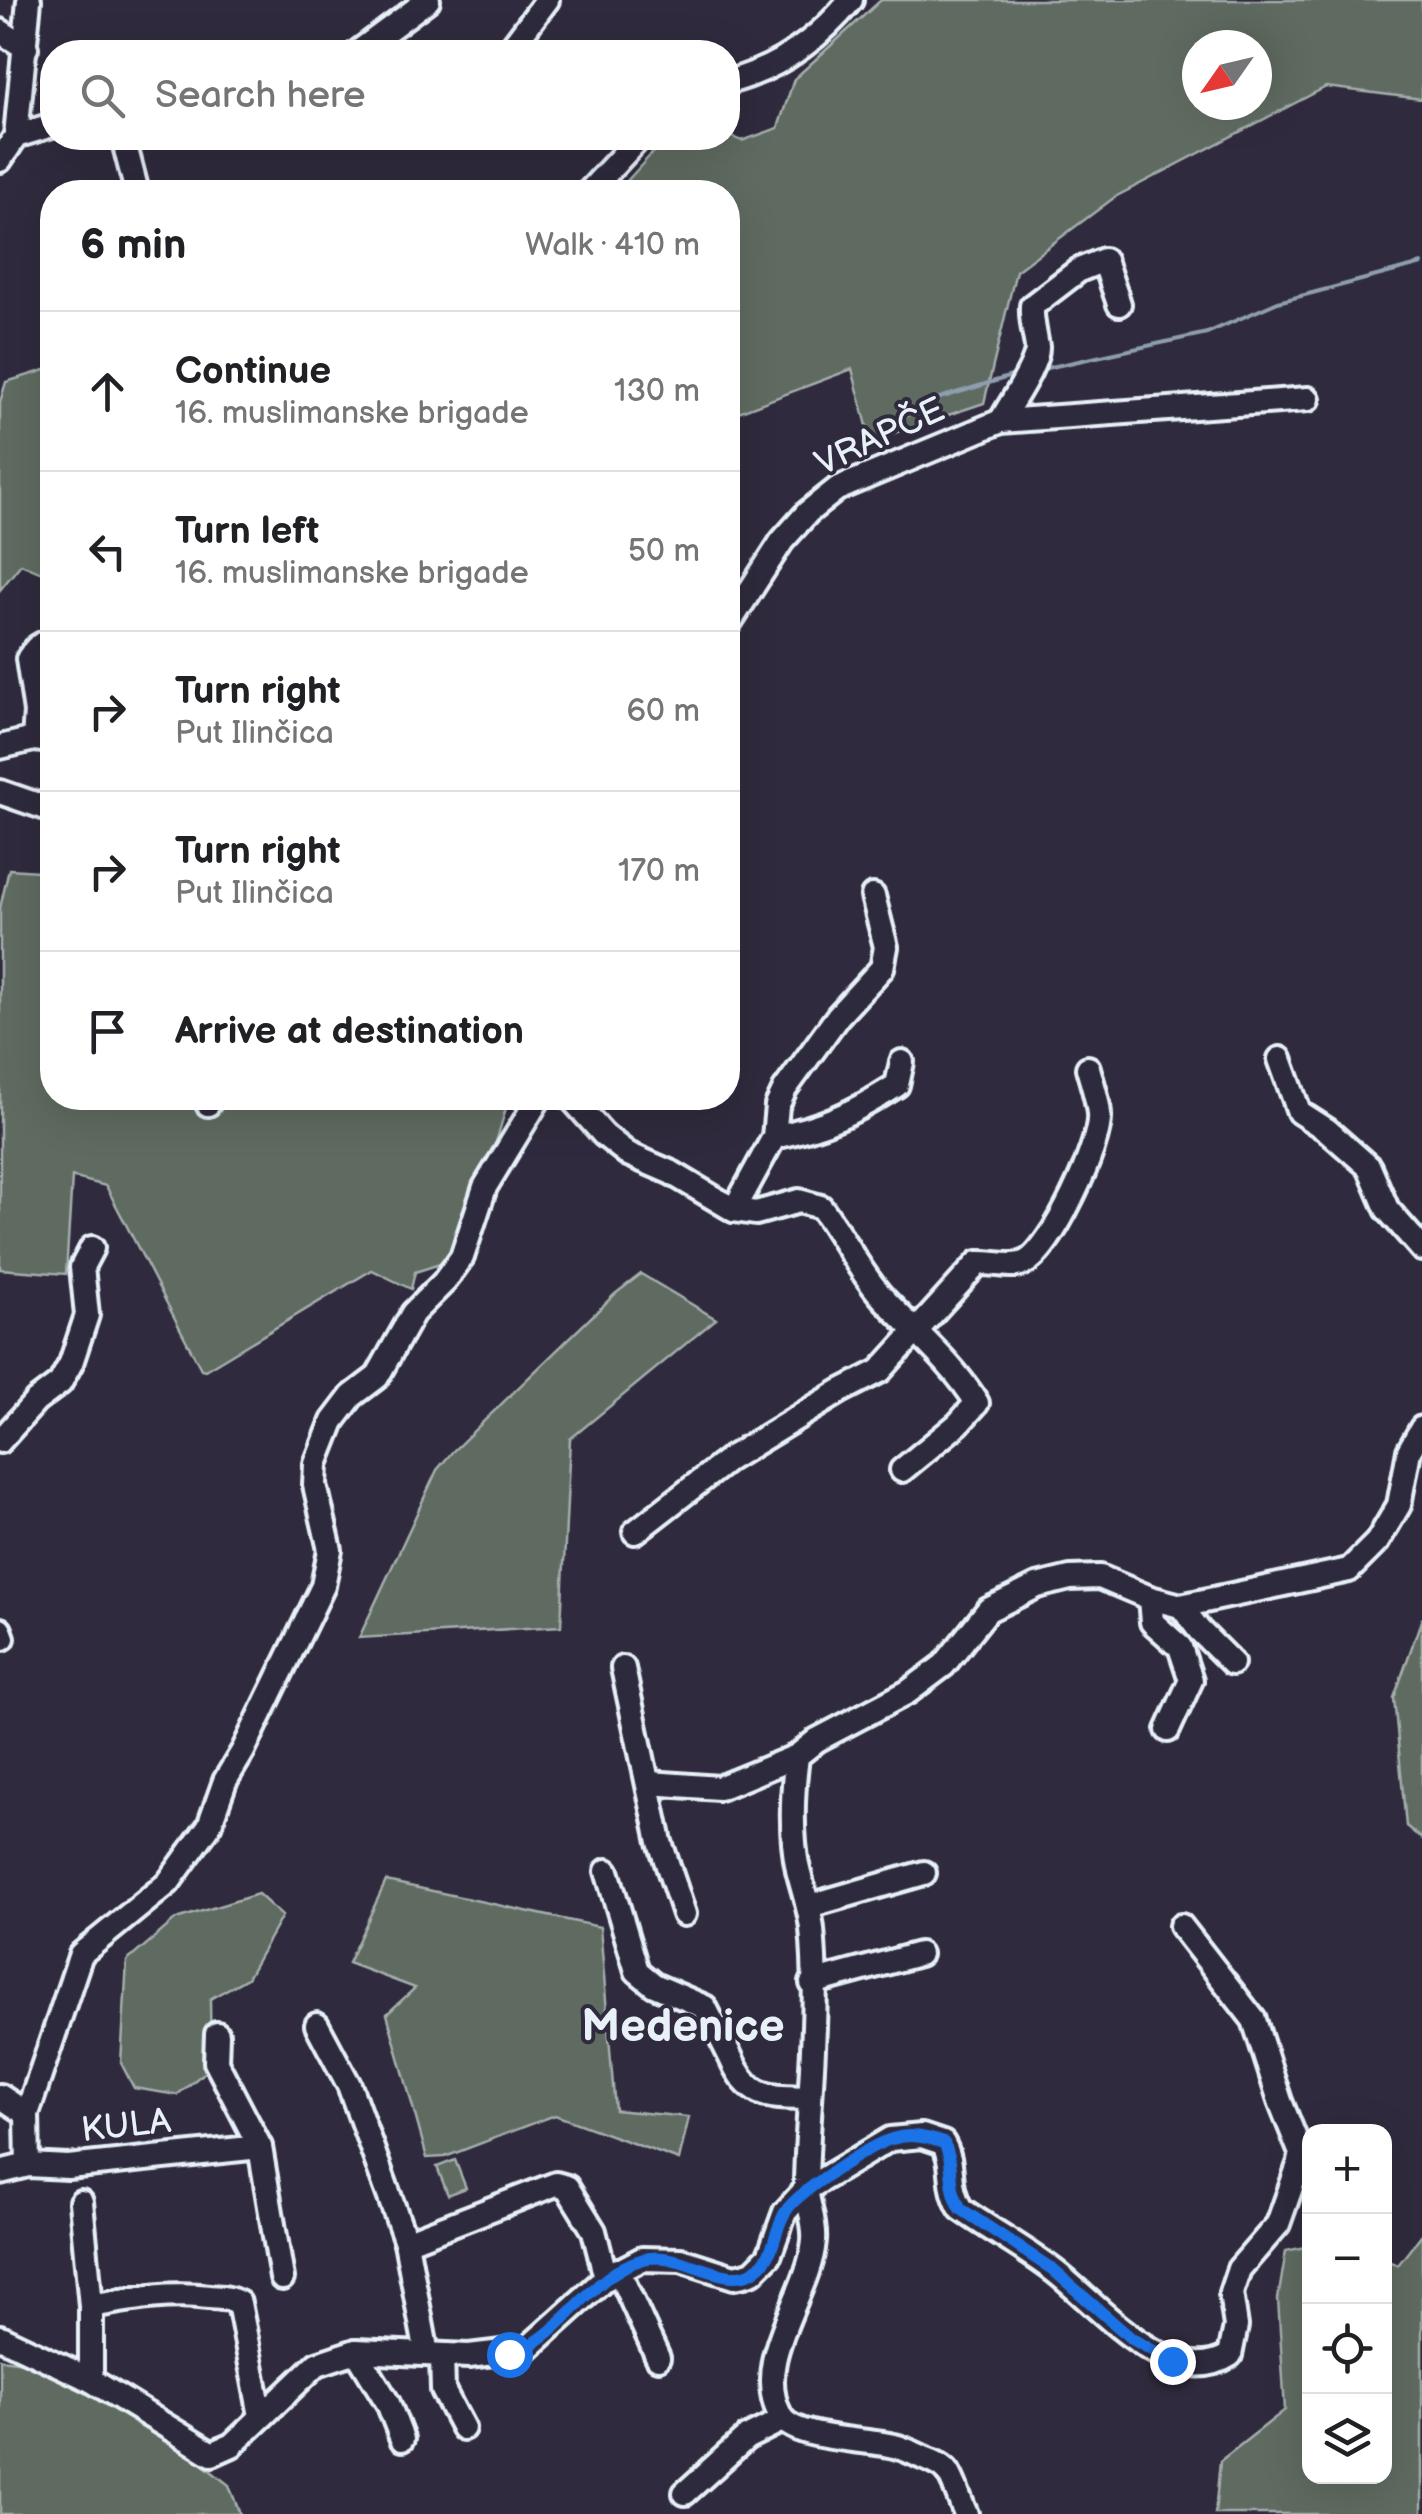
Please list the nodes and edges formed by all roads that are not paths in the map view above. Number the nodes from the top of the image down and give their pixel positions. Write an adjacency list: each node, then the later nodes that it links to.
1 (30, 0): 8 (street)
2 (428, 0): 6 (street)
3 (546, 0): 7 (street)
4 (851, 0): 9 (street)
5 (0, 31): 8 (street)
6 (374, 40)
7 (516, 40)
8 (26, 48): 11 (street)
9 (740, 79)
10 (40, 129): 11 (street)
11 (16, 136): 14 (street)
12 (127, 150): 15 (street)
13 (628, 150): 16 (street)
14 (0, 160)
15 (134, 180)
16 (601, 180)
17 (1120, 304): 19 (street, VRAPČE)
18 (1308, 399): 19 (street, VRAPČE)
19 (1000, 421): 20 (street, VRAPČE)
20 (740, 606)
21 (40, 645): 22 (street)
22 (40, 728)
23 (40, 741): 24 (street)
24 (0, 748)
25 (0, 792): 26 (street)
26 (40, 806)
27 (873, 896): 33 (street)
28 (1280, 1059): 36 (street)
29 (902, 1062): 33 (street)
30 (1088, 1068): 37 (street)
31 (532, 1110): 60 (street)
32 (582, 1110): 34 (street)
33 (774, 1137): 34 (street)
34 (734, 1210): 37 (street)
35 (92, 1248): 39 (street)
36 (1422, 1249)
37 (913, 1330): 40 (street); 41 (street)
38 (1422, 1428): 43 (street)
39 (0, 1441)
40 (902, 1470)
41 (635, 1532)
42 (1150, 1598): 43 (street); 46 (street); 47 (street)
43 (1182, 1606): 44 (street)
44 (1232, 1663)
45 (623, 1668): 48 (street)
46 (1168, 1730)
47 (797, 1756): 48 (street); 51 (street)
48 (650, 1783): 52 (street)
49 (606, 1872): 59 (street)
50 (924, 1873): 51 (street)
51 (808, 1906): 55 (street)
52 (684, 1914)
53 (1182, 1926): 64 (street)
54 (919, 1954): 55 (street)
55 (812, 1984): 59 (street)
56 (317, 2025): 66 (street)
57 (217, 2034): 61 (street)
58 (0, 2096): 60 (street)
59 (808, 2098): 64 (street)
60 (27, 2114): 62 (street)
61 (260, 2147): 62 (street, KULA); 68 (street)
62 (28, 2166): 63 (street, KULA)
63 (0, 2172)
64 (806, 2190): 67 (street); 76 (street)
65 (80, 2202): 69 (street)
66 (406, 2242): 67 (street); 72 (street)
67 (612, 2274): 72 (street); 73 (street)
68 (282, 2278)
69 (92, 2306): 74 (street); 75 (street)
70 (0, 2338): 74 (street)
71 (356, 2351): 72 (street); 75 (street); 78 (street)
72 (434, 2355): 77 (street)
73 (658, 2358)
74 (91, 2380): 75 (street)
75 (261, 2416)
76 (782, 2420): 79 (street); 80 (street)
77 (463, 2428)
78 (402, 2439)
79 (950, 2475): 81 (street); 82 (street)
80 (685, 2494)
81 (956, 2514)
82 (966, 2514)

